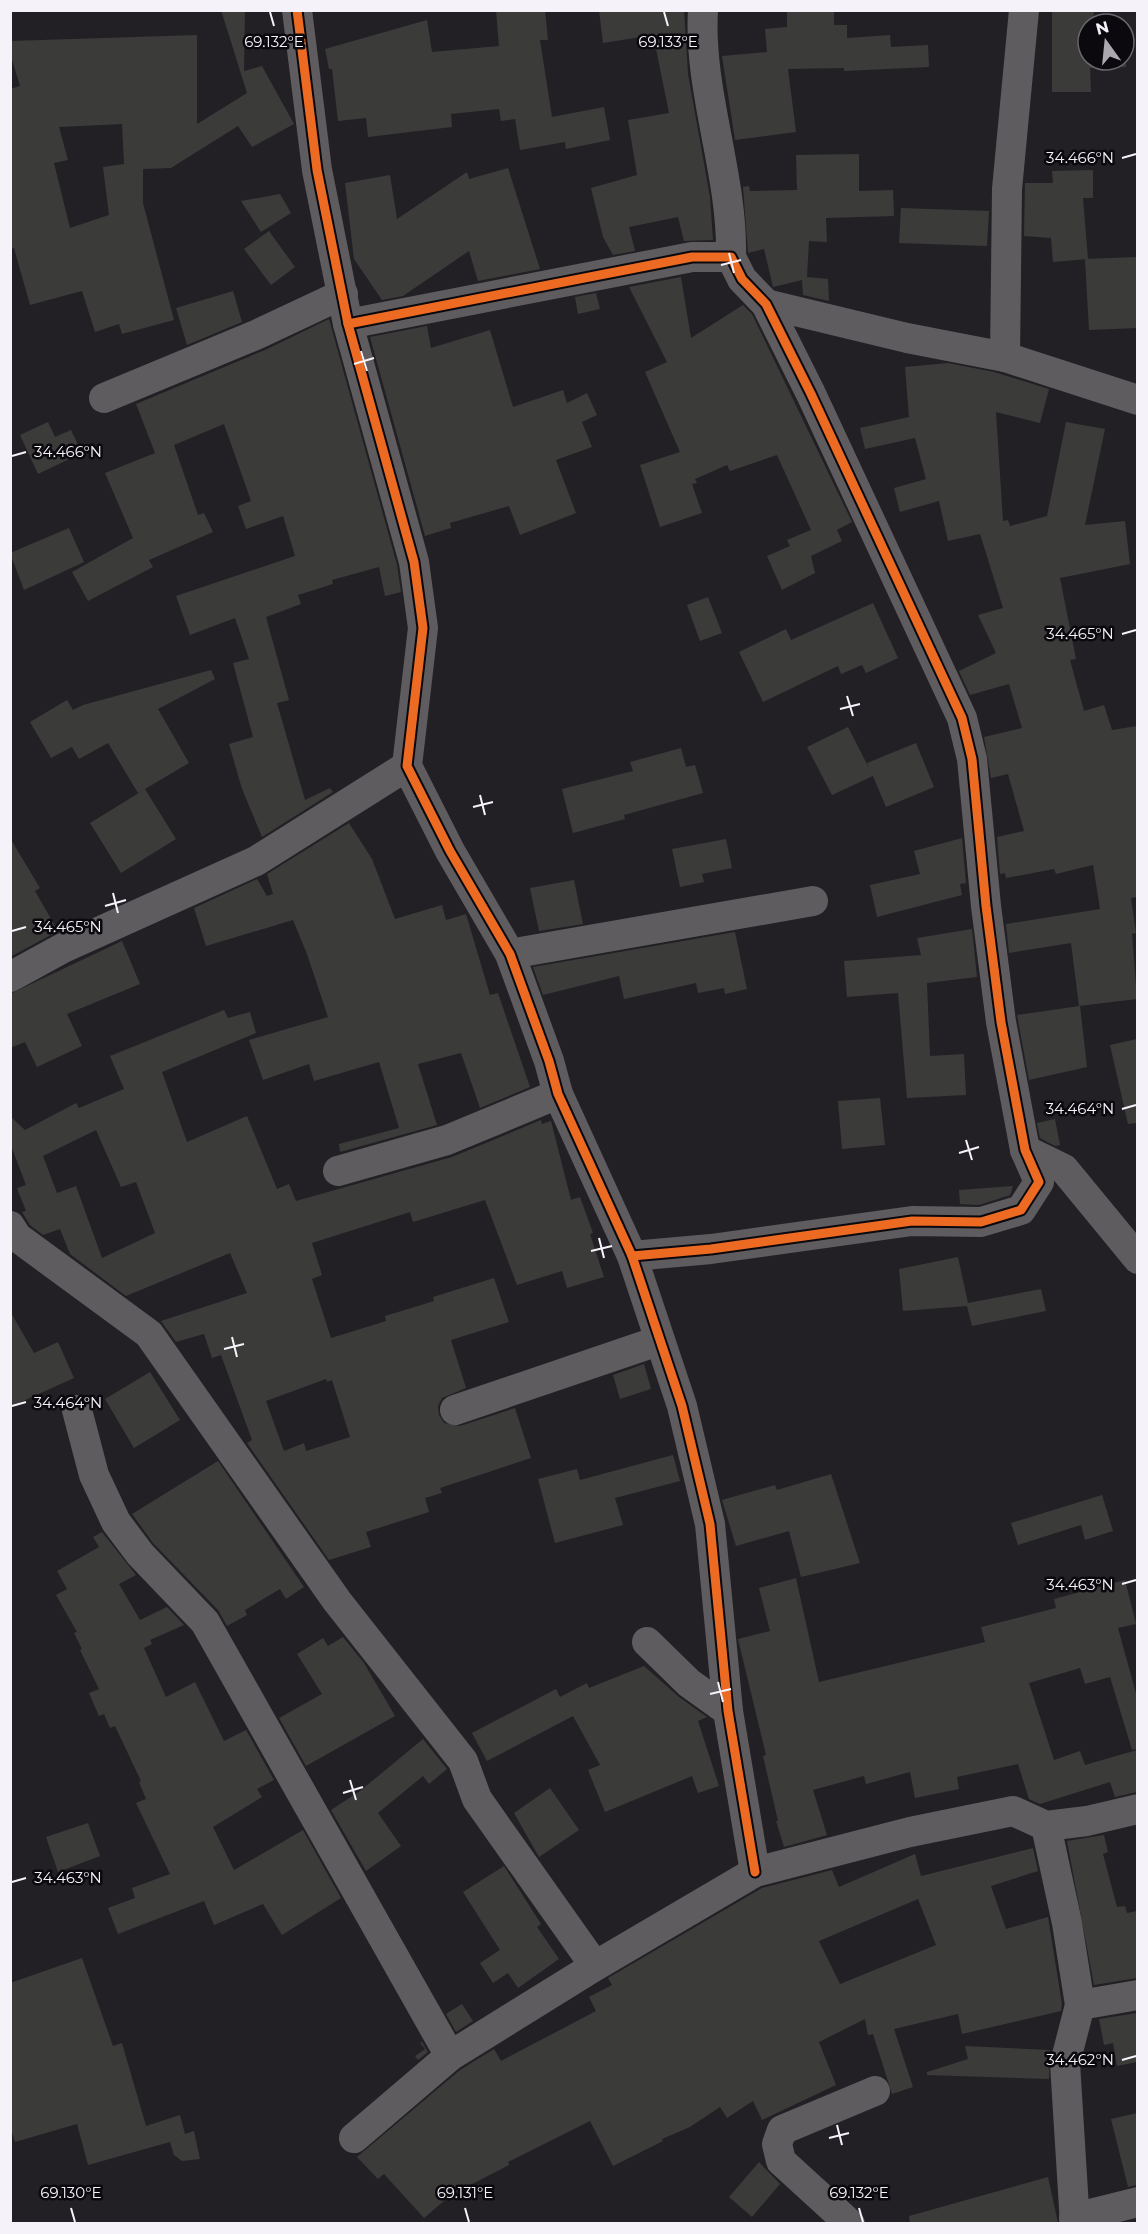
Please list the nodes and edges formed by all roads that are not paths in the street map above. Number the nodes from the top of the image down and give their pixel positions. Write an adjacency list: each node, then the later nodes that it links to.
1 (297, 10): 5 (street)
2 (702, 10): 4 (street)
3 (1024, 10): 8 (street)
4 (731, 257): 6 (street); 7 (street)
5 (343, 294): 7 (street); 9 (street)
6 (766, 304): 8 (street); 16 (street)
7 (348, 324): 11 (street)
8 (1005, 357): 10 (street)
9 (104, 398)
10 (1137, 400)
11 (406, 766): 13 (street); 14 (street)
12 (813, 901): 13 (street)
13 (510, 954): 15 (street)
14 (10, 977)
15 (558, 1094): 17 (street); 19 (street)
16 (1024, 1150): 19 (street); 20 (street)
17 (338, 1171)
18 (10, 1226): 29 (street)
19 (632, 1256): 21 (street)
20 (1137, 1259)
21 (658, 1341): 23 (street); 25 (street)
22 (77, 1410): 32 (street)
23 (455, 1410)
24 (647, 1642): 25 (street)
25 (728, 1711): 28 (street)
26 (1137, 1809): 27 (street)
27 (1046, 1826): 28 (street); 31 (street)
28 (754, 1872): 29 (street)
29 (595, 1966): 32 (street)
30 (1137, 1995): 31 (street)
31 (1080, 2005): 36 (street)
32 (450, 2056): 34 (street)
33 (875, 2091): 37 (street)
34 (354, 2138)
35 (1137, 2202): 36 (street)
36 (1074, 2221)
37 (850, 2223)

